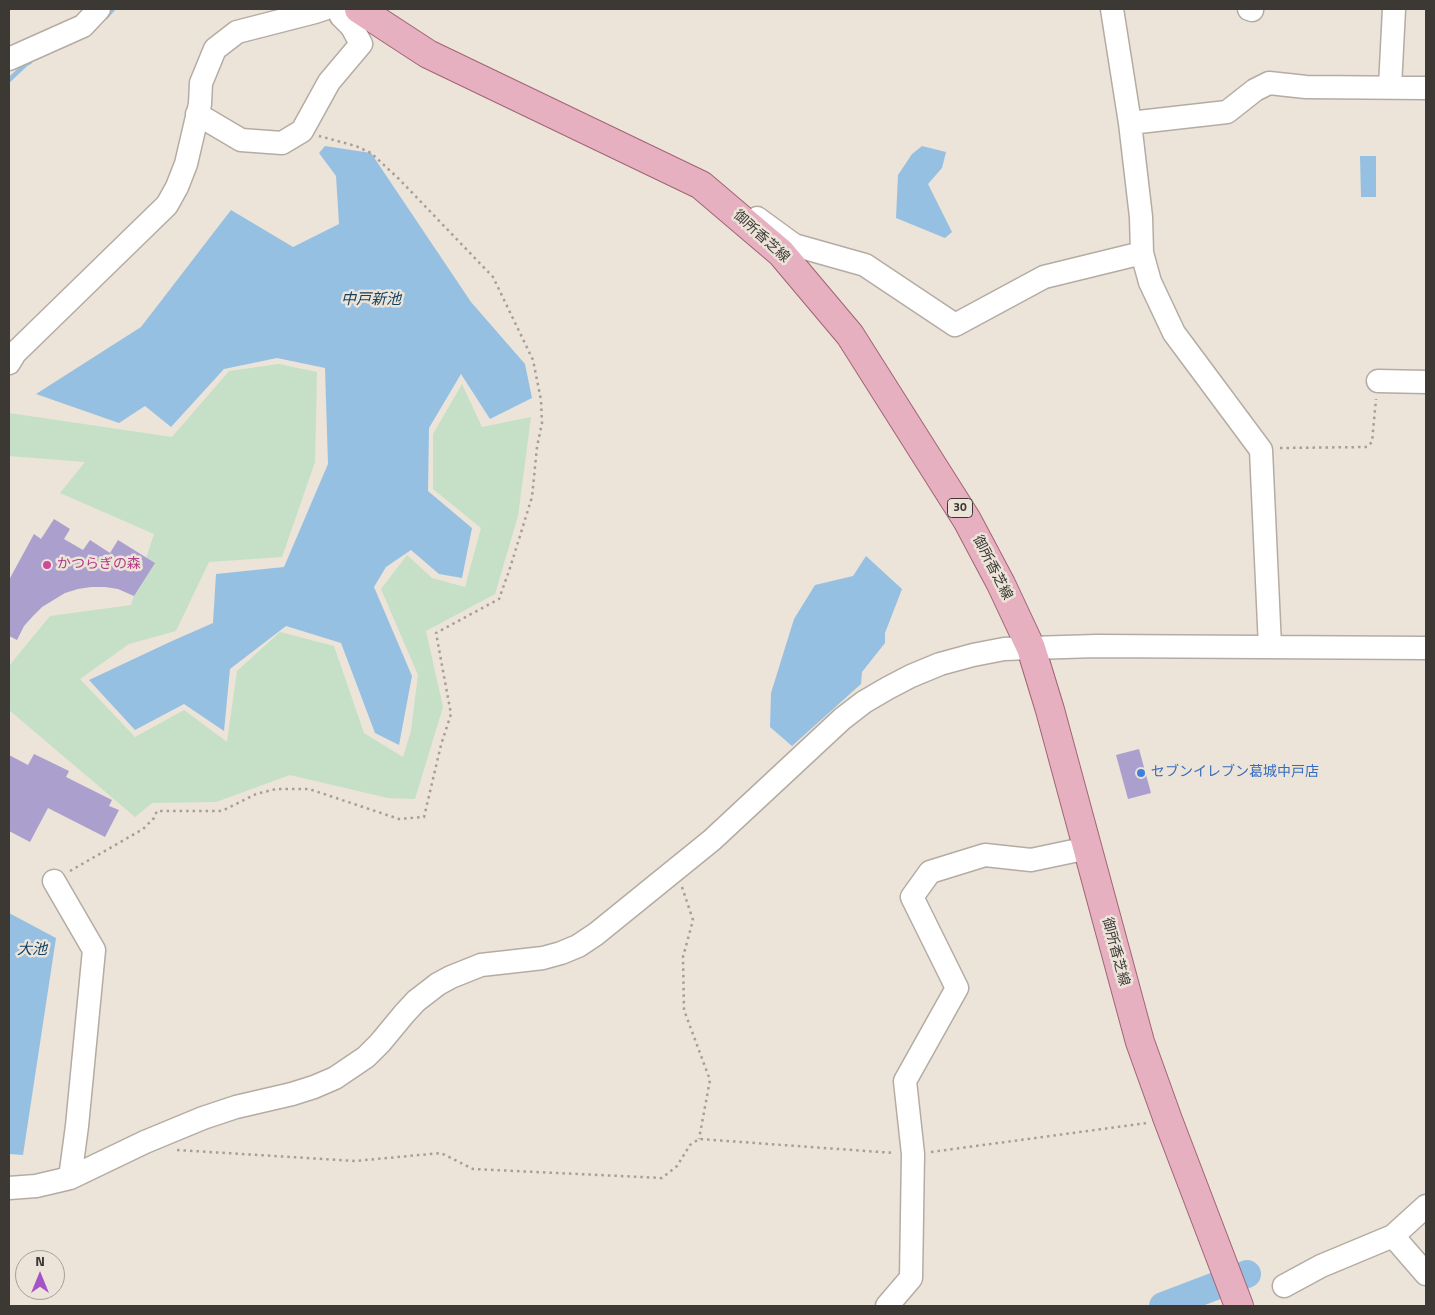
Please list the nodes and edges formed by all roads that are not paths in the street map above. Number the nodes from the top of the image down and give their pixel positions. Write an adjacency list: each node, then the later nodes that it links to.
1 (99, 9): 7 (street)
2 (324, 9): 10 (street)
3 (343, 9): 10 (street)
4 (359, 9): 12 (main road, 御所香芝線 / 30)
5 (1112, 9): 11 (street)
6 (1394, 9): 8 (street)
7 (9, 60)
8 (1390, 87): 9 (street); 11 (street)
9 (1426, 88)
10 (197, 114): 14 (street)
11 (1130, 123): 13 (street)
12 (794, 253): 13 (street); 18 (main road, 御所香芝線 / 30)
13 (1142, 253): 17 (street)
14 (9, 363)
15 (1378, 381): 16 (street)
16 (1426, 382)
17 (1270, 647): 18 (street); 19 (street)
18 (1031, 648): 20 (main road, 御所香芝線 / 30); 22 (street)
19 (1426, 648)
20 (1088, 848): 27 (main road, 御所香芝線 / 30); 29 (street)
21 (54, 881): 22 (street)
22 (70, 1178): 23 (street)
23 (9, 1188)
24 (1426, 1206): 25 (street)
25 (1393, 1236): 26 (street); 28 (street)
26 (1426, 1274)
27 (1231, 1286)
28 (1284, 1286)
29 (888, 1306)

